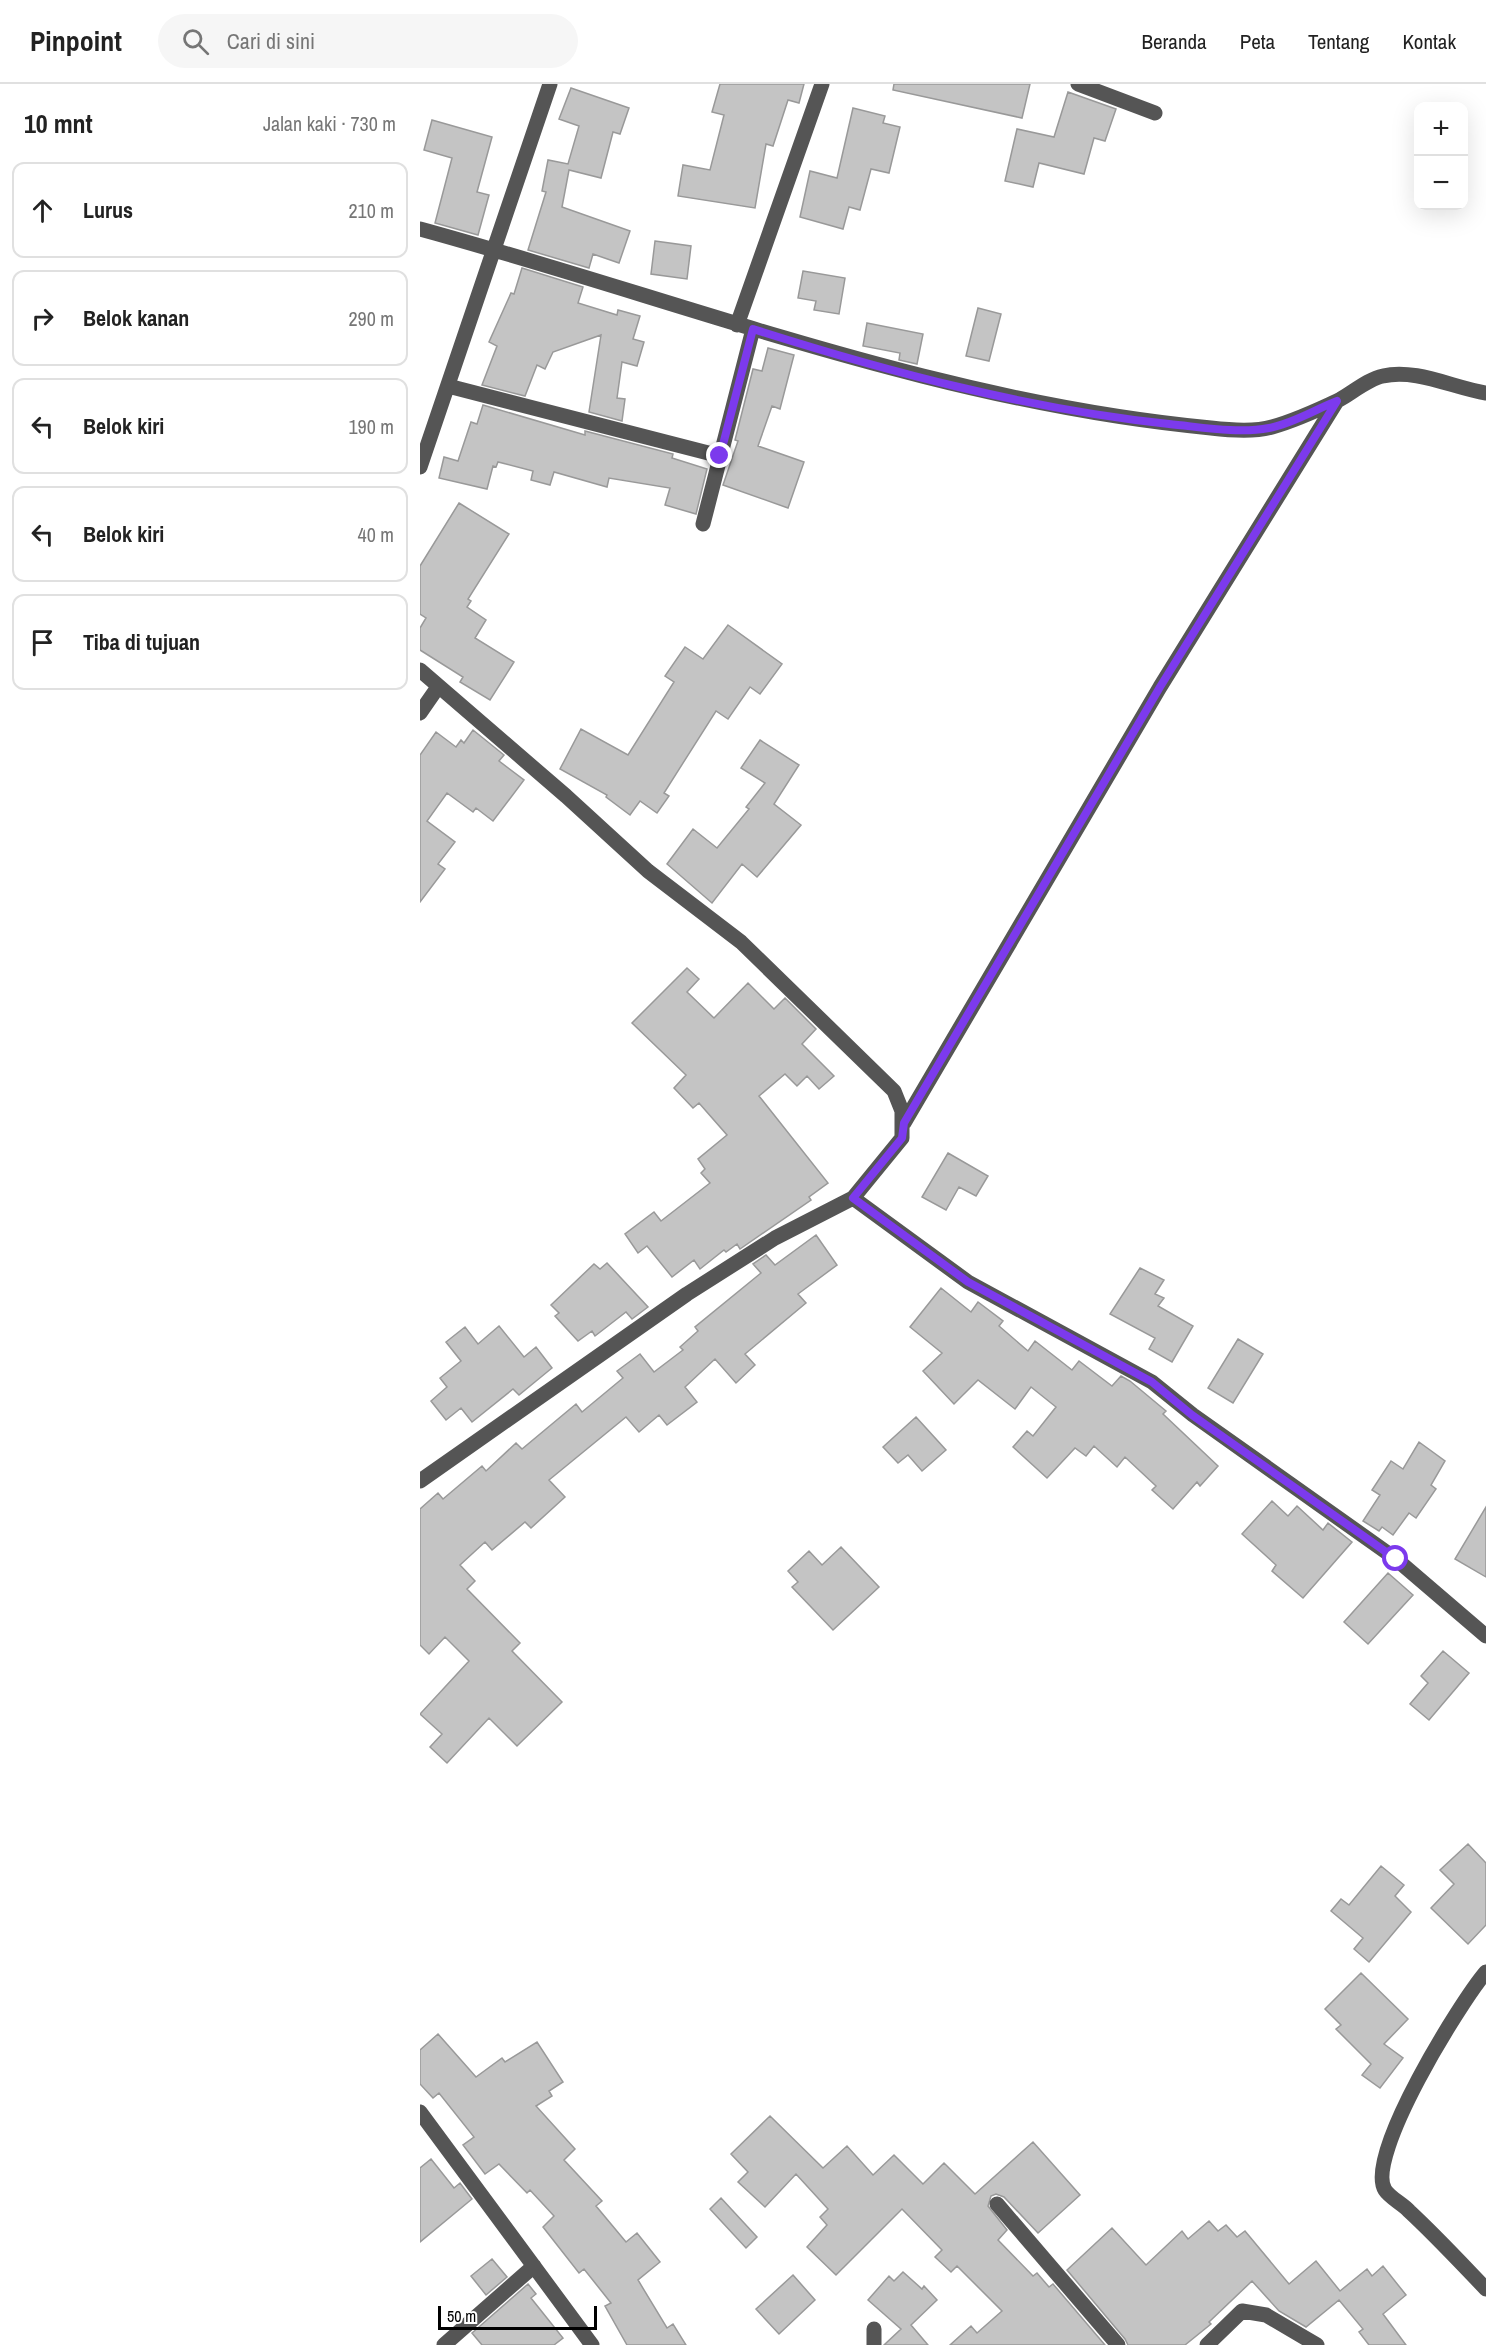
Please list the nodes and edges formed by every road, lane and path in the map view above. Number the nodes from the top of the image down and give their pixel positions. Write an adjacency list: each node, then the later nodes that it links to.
1 (550, 84): 6 (street)
2 (822, 84): 7 (street)
3 (1078, 84): 4 (street)
4 (1155, 113)
5 (420, 229): 6 (street)
6 (494, 249): 7 (street); 9 (street)
7 (737, 325): 8 (street)
8 (753, 329): 11 (street); 12 (street)
9 (448, 386): 12 (street); 13 (street)
10 (1486, 393): 11 (street)
11 (1337, 401): 18 (street)
12 (720, 456): 14 (street)
13 (420, 467)
14 (703, 524)
15 (420, 670): 16 (street)
16 (438, 687): 17 (street); 18 (street)
17 (420, 713)
18 (904, 1123): 19 (street)
19 (853, 1198): 20 (street); 21 (street)
20 (420, 1481)
21 (1486, 1636)
22 (1486, 1972): 26 (street)
23 (420, 2112): 25 (street)
24 (998, 2204): 32 (street)
25 (534, 2266): 29 (street); 30 (street)
26 (1486, 2289)
27 (874, 2329): 31 (street)
28 (1216, 2342): 33 (street)
29 (444, 2345)
30 (592, 2345)
31 (874, 2345)
32 (1118, 2345)
33 (1317, 2345)

